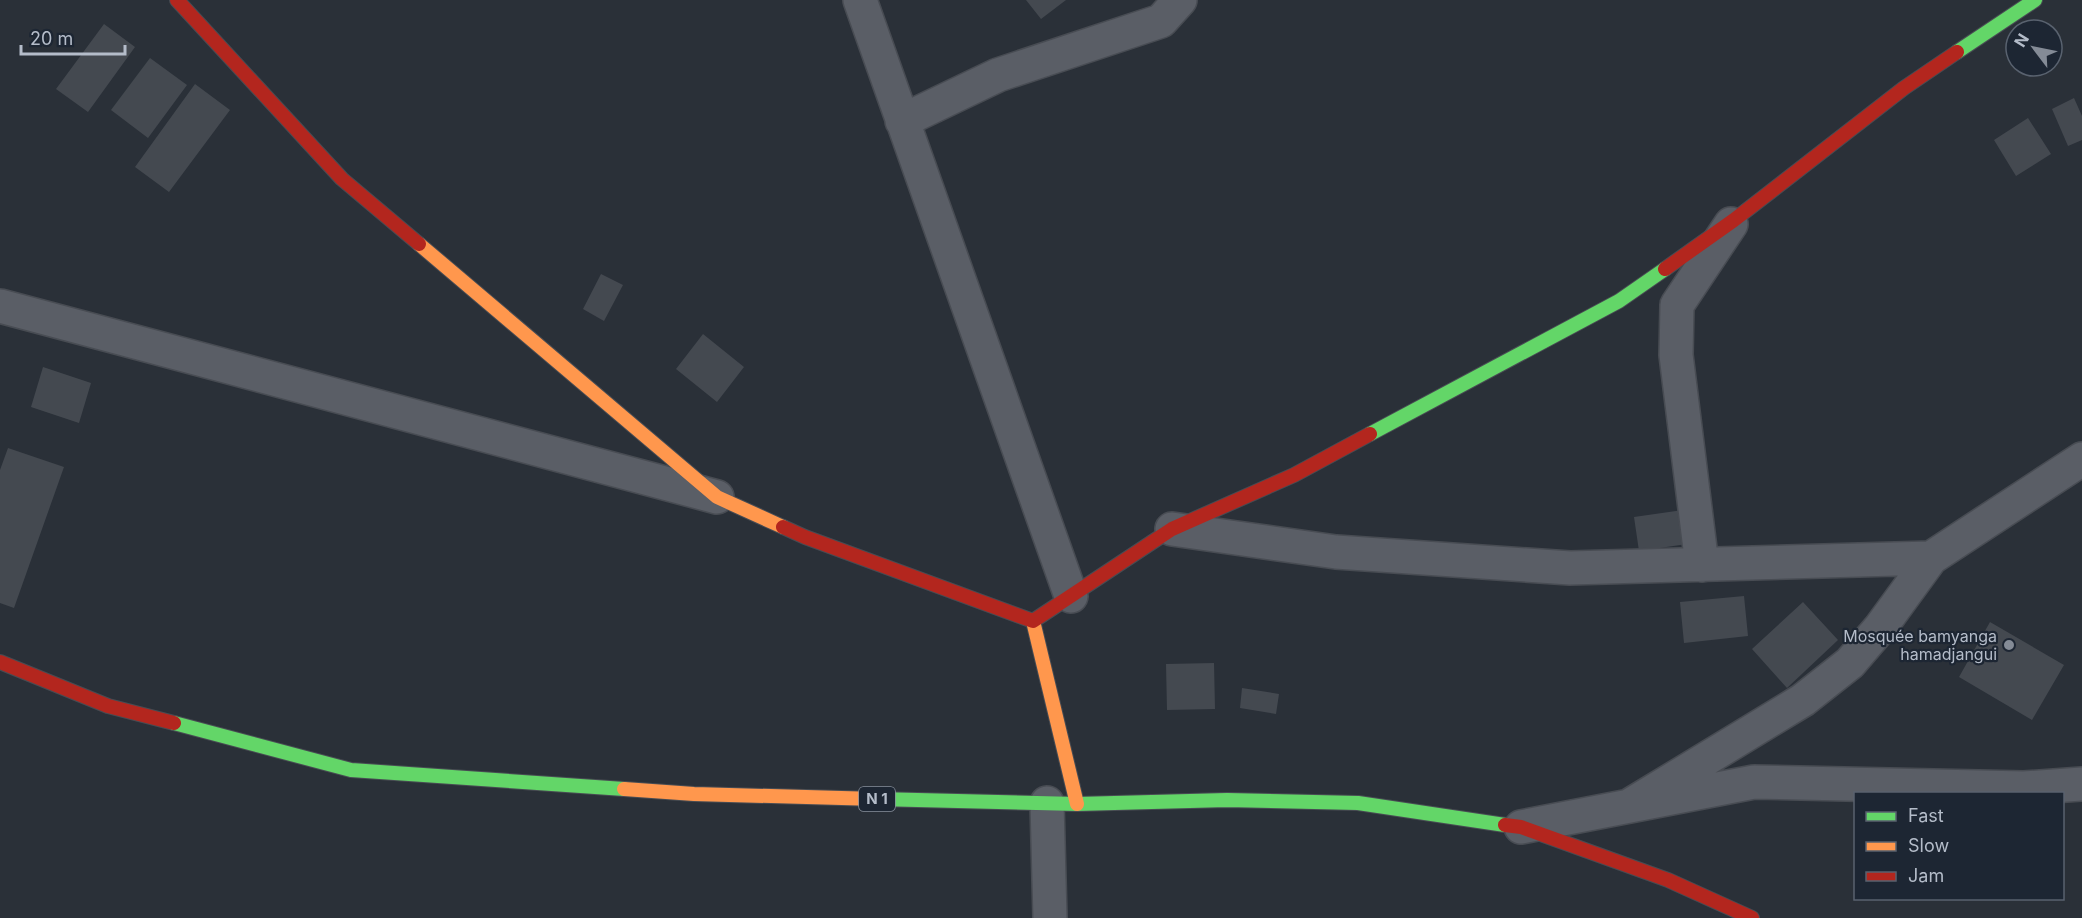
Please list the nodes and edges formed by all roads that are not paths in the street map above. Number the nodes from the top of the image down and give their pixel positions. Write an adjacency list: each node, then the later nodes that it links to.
1 (177, 0): 9 (main road)
2 (860, 0): 5 (street)
3 (1180, 0): 5 (street)
4 (2036, 0): 6 (main road)
5 (902, 121): 13 (street)
6 (1734, 220): 10 (main road); 12 (street)
7 (0, 306): 9 (street)
8 (2082, 459): 11 (street)
9 (717, 497): 14 (main road)
10 (1172, 529): 12 (street); 13 (main road)
11 (1931, 558): 12 (street); 18 (street)
12 (1702, 565)
13 (1071, 596): 14 (main road)
14 (1033, 621): 17 (main road)
15 (0, 662): 17 (main road, N 1)
16 (2082, 784): 18 (street)
17 (1062, 804): 19 (main road, N 1); 20 (street)
18 (1632, 804): 19 (street)
19 (1521, 826): 21 (main road, N 1)
20 (1050, 918)
21 (1752, 918)

